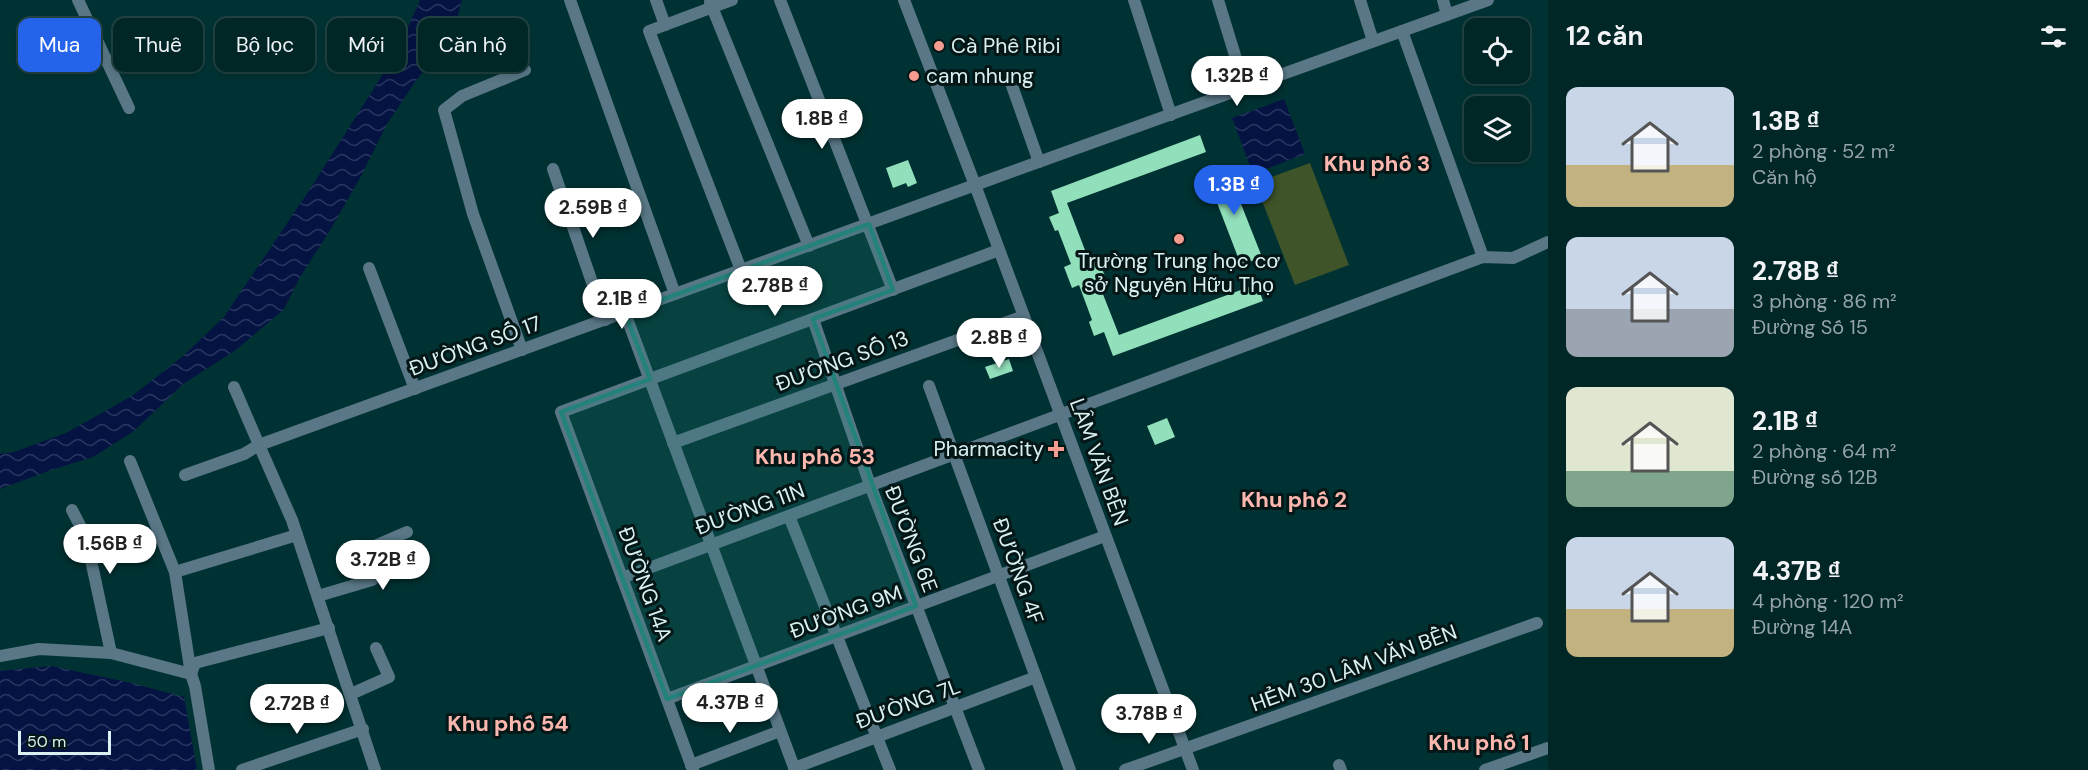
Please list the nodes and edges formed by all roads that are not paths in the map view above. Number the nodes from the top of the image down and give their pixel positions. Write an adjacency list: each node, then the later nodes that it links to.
1 (78, 0): 20 (street)
2 (570, 0): 33 (street)
3 (656, 0): 14 (street)
4 (732, 0): 12 (street)
5 (780, 0): 25 (street)
6 (904, 0): 24 (street, LÂM VĂN BỀN)
7 (1134, 0): 21 (street)
8 (1218, 0): 19 (street)
9 (1360, 0): 16 (street)
10 (1443, 0): 13 (street)
11 (1488, 0): 13 (street, ĐƯỜNG SỐ 17)
12 (711, 4): 14 (street); 27 (street)
13 (1447, 15): 15 (street, ĐƯỜNG SỐ 17)
14 (665, 25): 31 (street)
15 (1402, 31): 16 (street, ĐƯỜNG SỐ 17); 29 (street)
16 (1373, 41): 19 (street, ĐƯỜNG SỐ 17)
17 (520, 72): 38 (street)
18 (1011, 83): 22 (street)
19 (1245, 88): 21 (street, ĐƯỜNG SỐ 17)
20 (129, 108)
21 (1171, 115): 22 (street, ĐƯỜNG SỐ 17)
22 (1040, 162): 24 (street, ĐƯỜNG SỐ 17)
23 (553, 169): 37 (street)
24 (975, 185): 25 (street, ĐƯỜNG SỐ 17); 28 (street, LÂM VĂN BỀN)
25 (869, 224): 27 (street, ĐƯỜNG SỐ 17); 32 (street)
26 (1548, 242): 29 (street)
27 (809, 246): 31 (street, ĐƯỜNG SỐ 17)
28 (999, 250): 32 (street); 35 (street, LÂM VĂN BỀN)
29 (1483, 257): 44 (street, ĐƯỜNG 11N)
30 (369, 268): 43 (street)
31 (741, 270): 33 (street, ĐƯỜNG SỐ 17)
32 (893, 290): 36 (street)
33 (675, 294): 34 (street, ĐƯỜNG SỐ 17)
34 (625, 313): 37 (street, ĐƯỜNG SỐ 17); 39 (street)
35 (1024, 316): 40 (street, ĐƯỜNG SỐ 13); 44 (street, LÂM VĂN BỀN)
36 (813, 319): 39 (street); 40 (street, ĐƯỜNG 6E)
37 (605, 320): 38 (street, ĐƯỜNG SỐ 17)
38 (522, 350): 43 (street, ĐƯỜNG SỐ 17)
39 (650, 379): 45 (street); 59 (street, ĐƯỜNG 14A)
40 (836, 384): 45 (street, ĐƯỜNG SỐ 13); 50 (street, ĐƯỜNG 6E)
41 (929, 386): 47 (street, ĐƯỜNG 4F)
42 (234, 387): 46 (street)
43 (415, 389): 46 (street, ĐƯỜNG SỐ 17)
44 (1060, 414): 47 (street, ĐƯỜNG 11N); 55 (street, LÂM VĂN BỀN)
45 (673, 443): 56 (street)
46 (259, 445): 49 (street, ĐƯỜNG SỐ 17); 54 (street)
47 (954, 454): 50 (street, ĐƯỜNG 11N); 58 (street, ĐƯỜNG 4F)
48 (130, 462): 57 (street)
49 (185, 475)
50 (870, 486): 52 (street, ĐƯỜNG 11N); 61 (street, ĐƯỜNG 6E)
51 (72, 510): 66 (street)
52 (789, 516): 56 (street, ĐƯỜNG 11N); 64 (street)
53 (407, 532): 60 (street)
54 (297, 535): 57 (street); 60 (street)
55 (1106, 536): 58 (street, ĐƯỜNG 9M); 77 (street, LÂM VĂN BỀN)
56 (711, 545): 59 (street, ĐƯỜNG 11N); 68 (street)
57 (175, 572): 69 (street)
58 (999, 576): 61 (street, ĐƯỜNG 9M); 70 (street, ĐƯỜNG 4F)
59 (622, 578): 72 (street, ĐƯỜNG 14A)
60 (318, 596): 63 (street)
61 (916, 606): 64 (street, ĐƯỜNG 9M); 73 (street, ĐƯỜNG 6E)
62 (1537, 623): 77 (street, HẺM 30 LÂM VĂN BỀN)
63 (329, 628): 69 (street); 71 (street)
64 (837, 636): 68 (street, ĐƯỜNG 9M); 76 (street)
65 (376, 648): 71 (street)
66 (111, 653): 67 (street); 69 (street)
67 (0, 656)
68 (756, 666): 72 (street, ĐƯỜNG 9M); 75 (street)
69 (191, 674): 81 (street)
70 (1036, 677): 73 (street, ĐƯỜNG 7L); 86 (street, ĐƯỜNG 4F)
71 (351, 694): 74 (street)
72 (667, 699): 79 (street, ĐƯỜNG 14A)
73 (956, 707): 76 (street, ĐƯỜNG 7L); 85 (street, ĐƯỜNG 6E)
74 (363, 729): 82 (street); 83 (street)
75 (780, 731): 79 (street); 80 (street)
76 (877, 737): 80 (street, ĐƯỜNG 7L); 84 (street)
77 (1184, 748): 87 (street, HẺM 30 LÂM VĂN BỀN); 88 (street, LÂM VĂN BỀN)
78 (1548, 748): 89 (street)
79 (692, 767)
80 (795, 769)
81 (209, 770)
82 (242, 770)
83 (375, 770)
84 (890, 770)
85 (979, 770)
86 (1070, 770)
87 (1125, 770)
88 (1192, 770)
89 (1485, 770)

